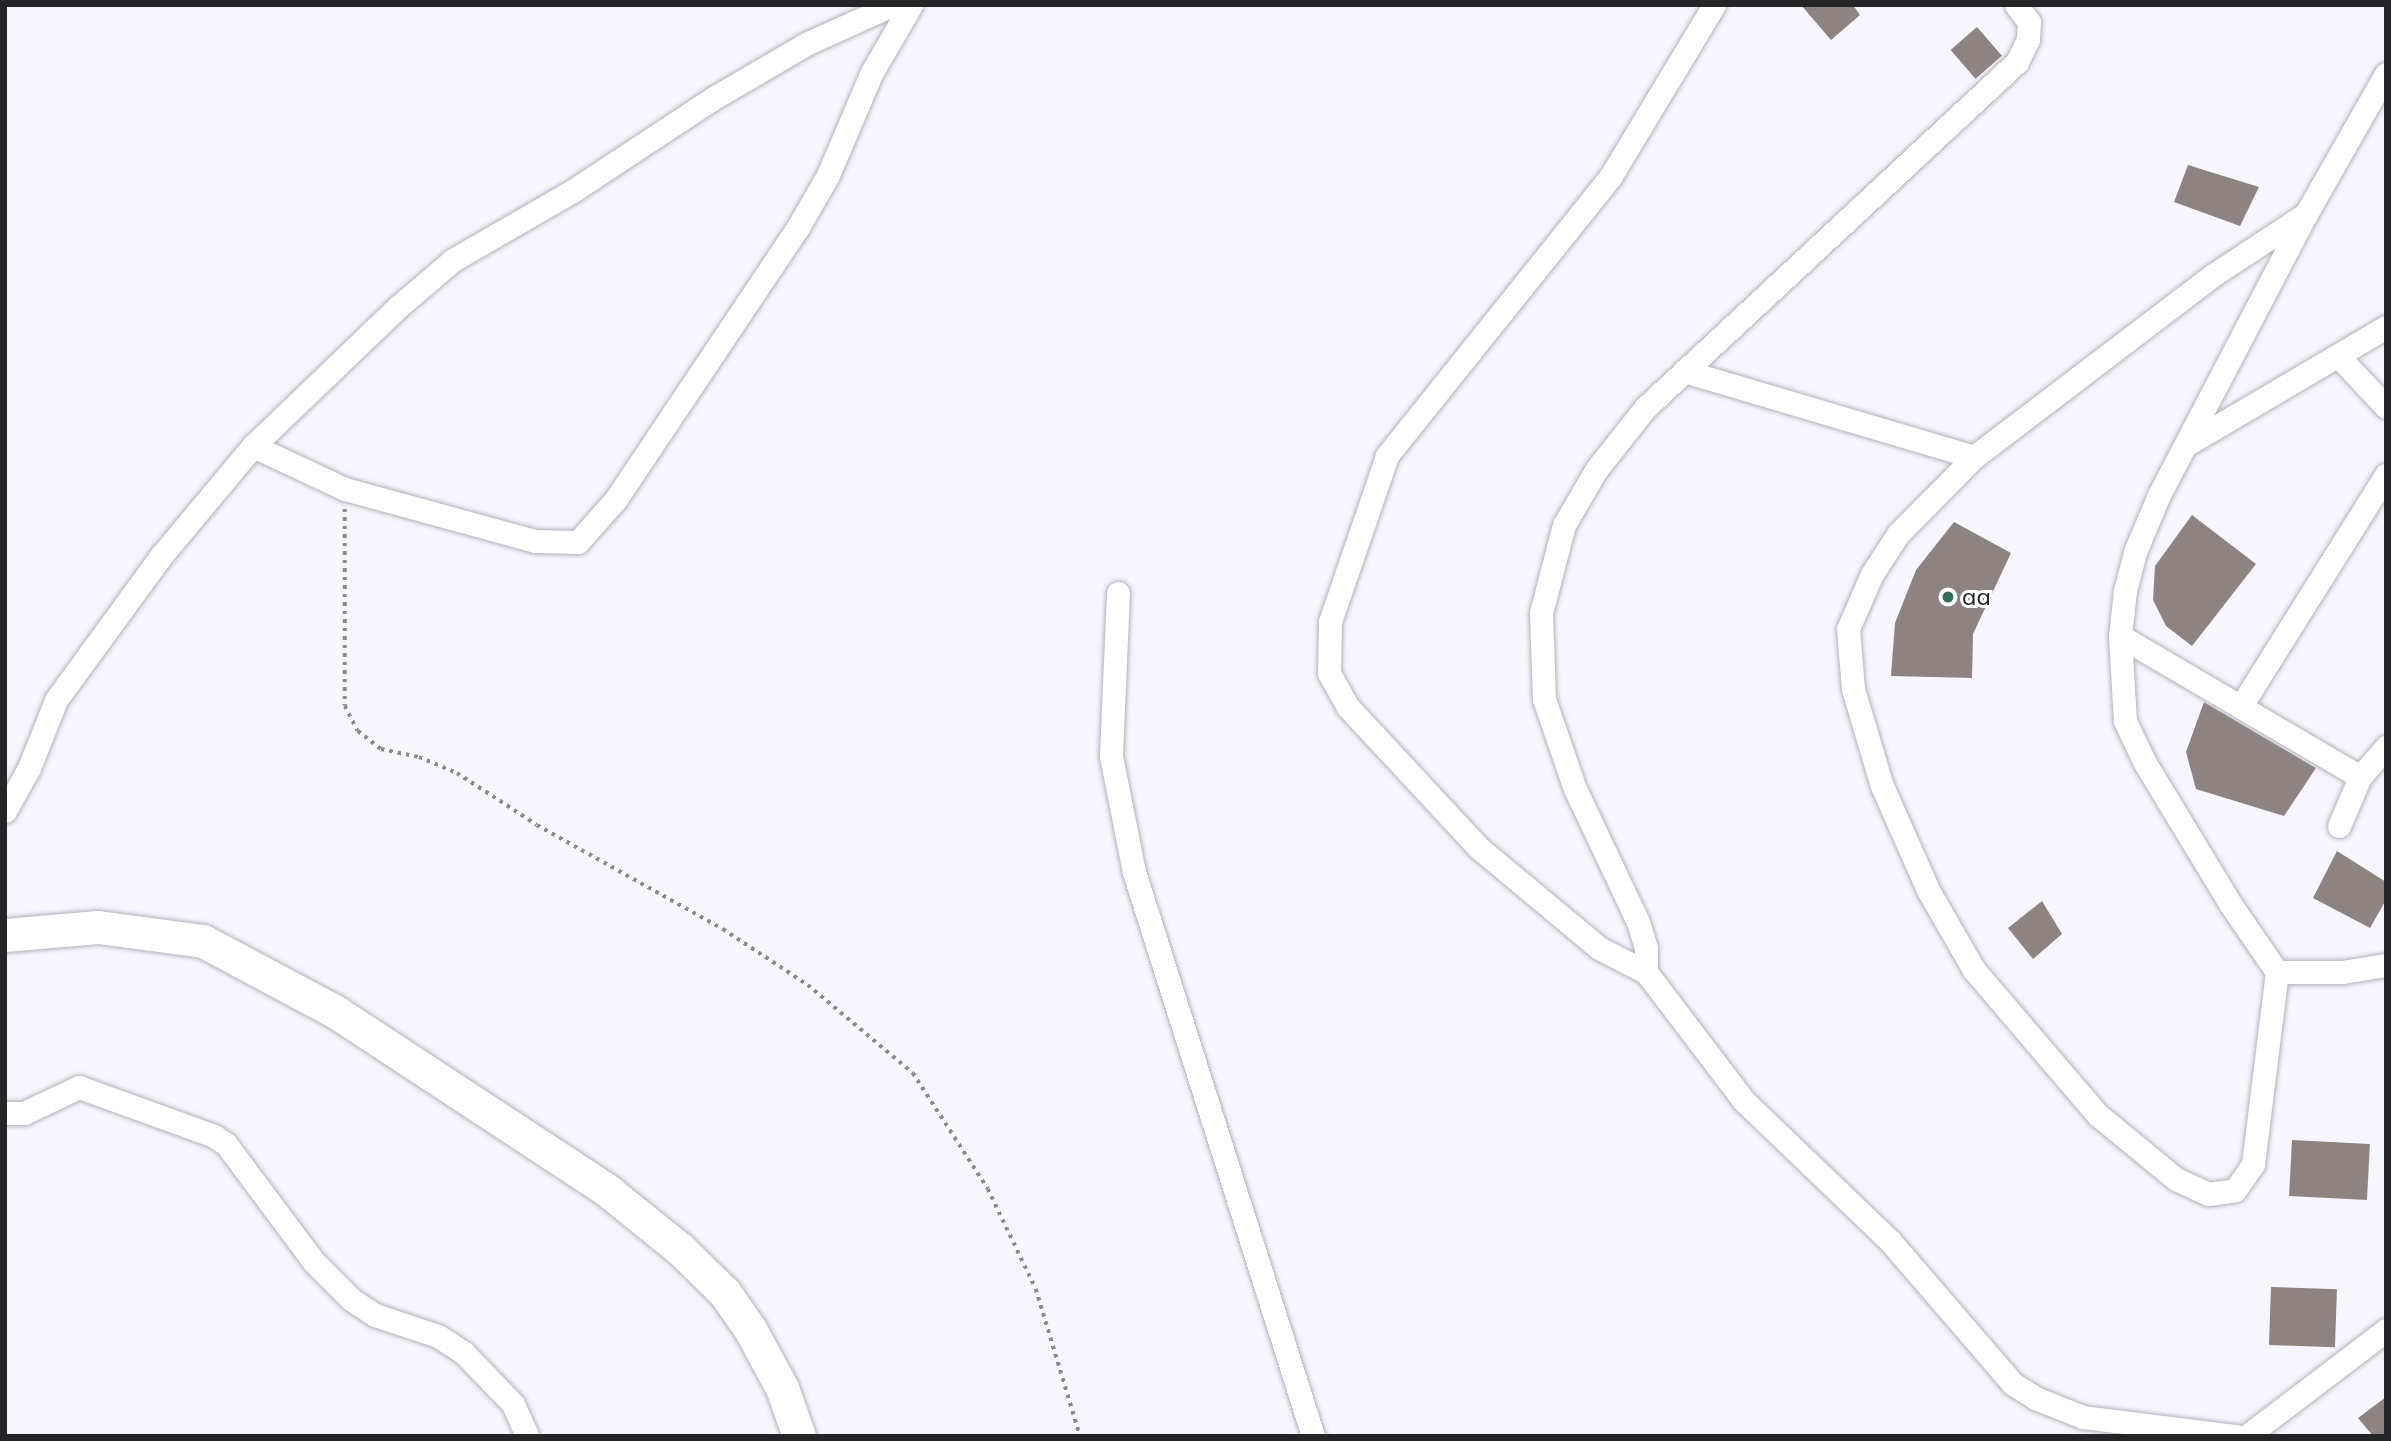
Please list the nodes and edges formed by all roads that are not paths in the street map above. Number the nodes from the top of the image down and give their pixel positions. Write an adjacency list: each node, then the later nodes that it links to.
1 (892, 5): 12 (street)
2 (911, 5): 12 (street)
3 (1714, 5): 24 (street)
4 (2015, 5): 9 (street)
5 (2386, 74): 6 (street)
6 (2306, 214): 11 (street); 13 (street)
7 (2386, 327): 8 (street)
8 (2340, 358): 10 (street); 11 (street)
9 (1684, 371): 13 (street); 24 (street)
10 (2386, 407)
11 (2189, 443): 16 (street)
12 (253, 446): 20 (street)
13 (1974, 457): 25 (street)
14 (2386, 475): 17 (street)
15 (1118, 593): 30 (street)
16 (2120, 636): 17 (street); 25 (street)
17 (2241, 706): 19 (street)
18 (2386, 747): 19 (street)
19 (2360, 777): 21 (street)
20 (5, 811)
21 (2339, 826)
22 (5, 935): 29 (main road)
23 (2386, 965): 25 (street)
24 (1646, 972): 31 (street)
25 (2277, 972)
26 (5, 1113): 28 (street)
27 (2386, 1330): 32 (street)
28 (527, 1436)
29 (799, 1436)
30 (1314, 1436)
31 (2235, 1436)
32 (2247, 1436)

